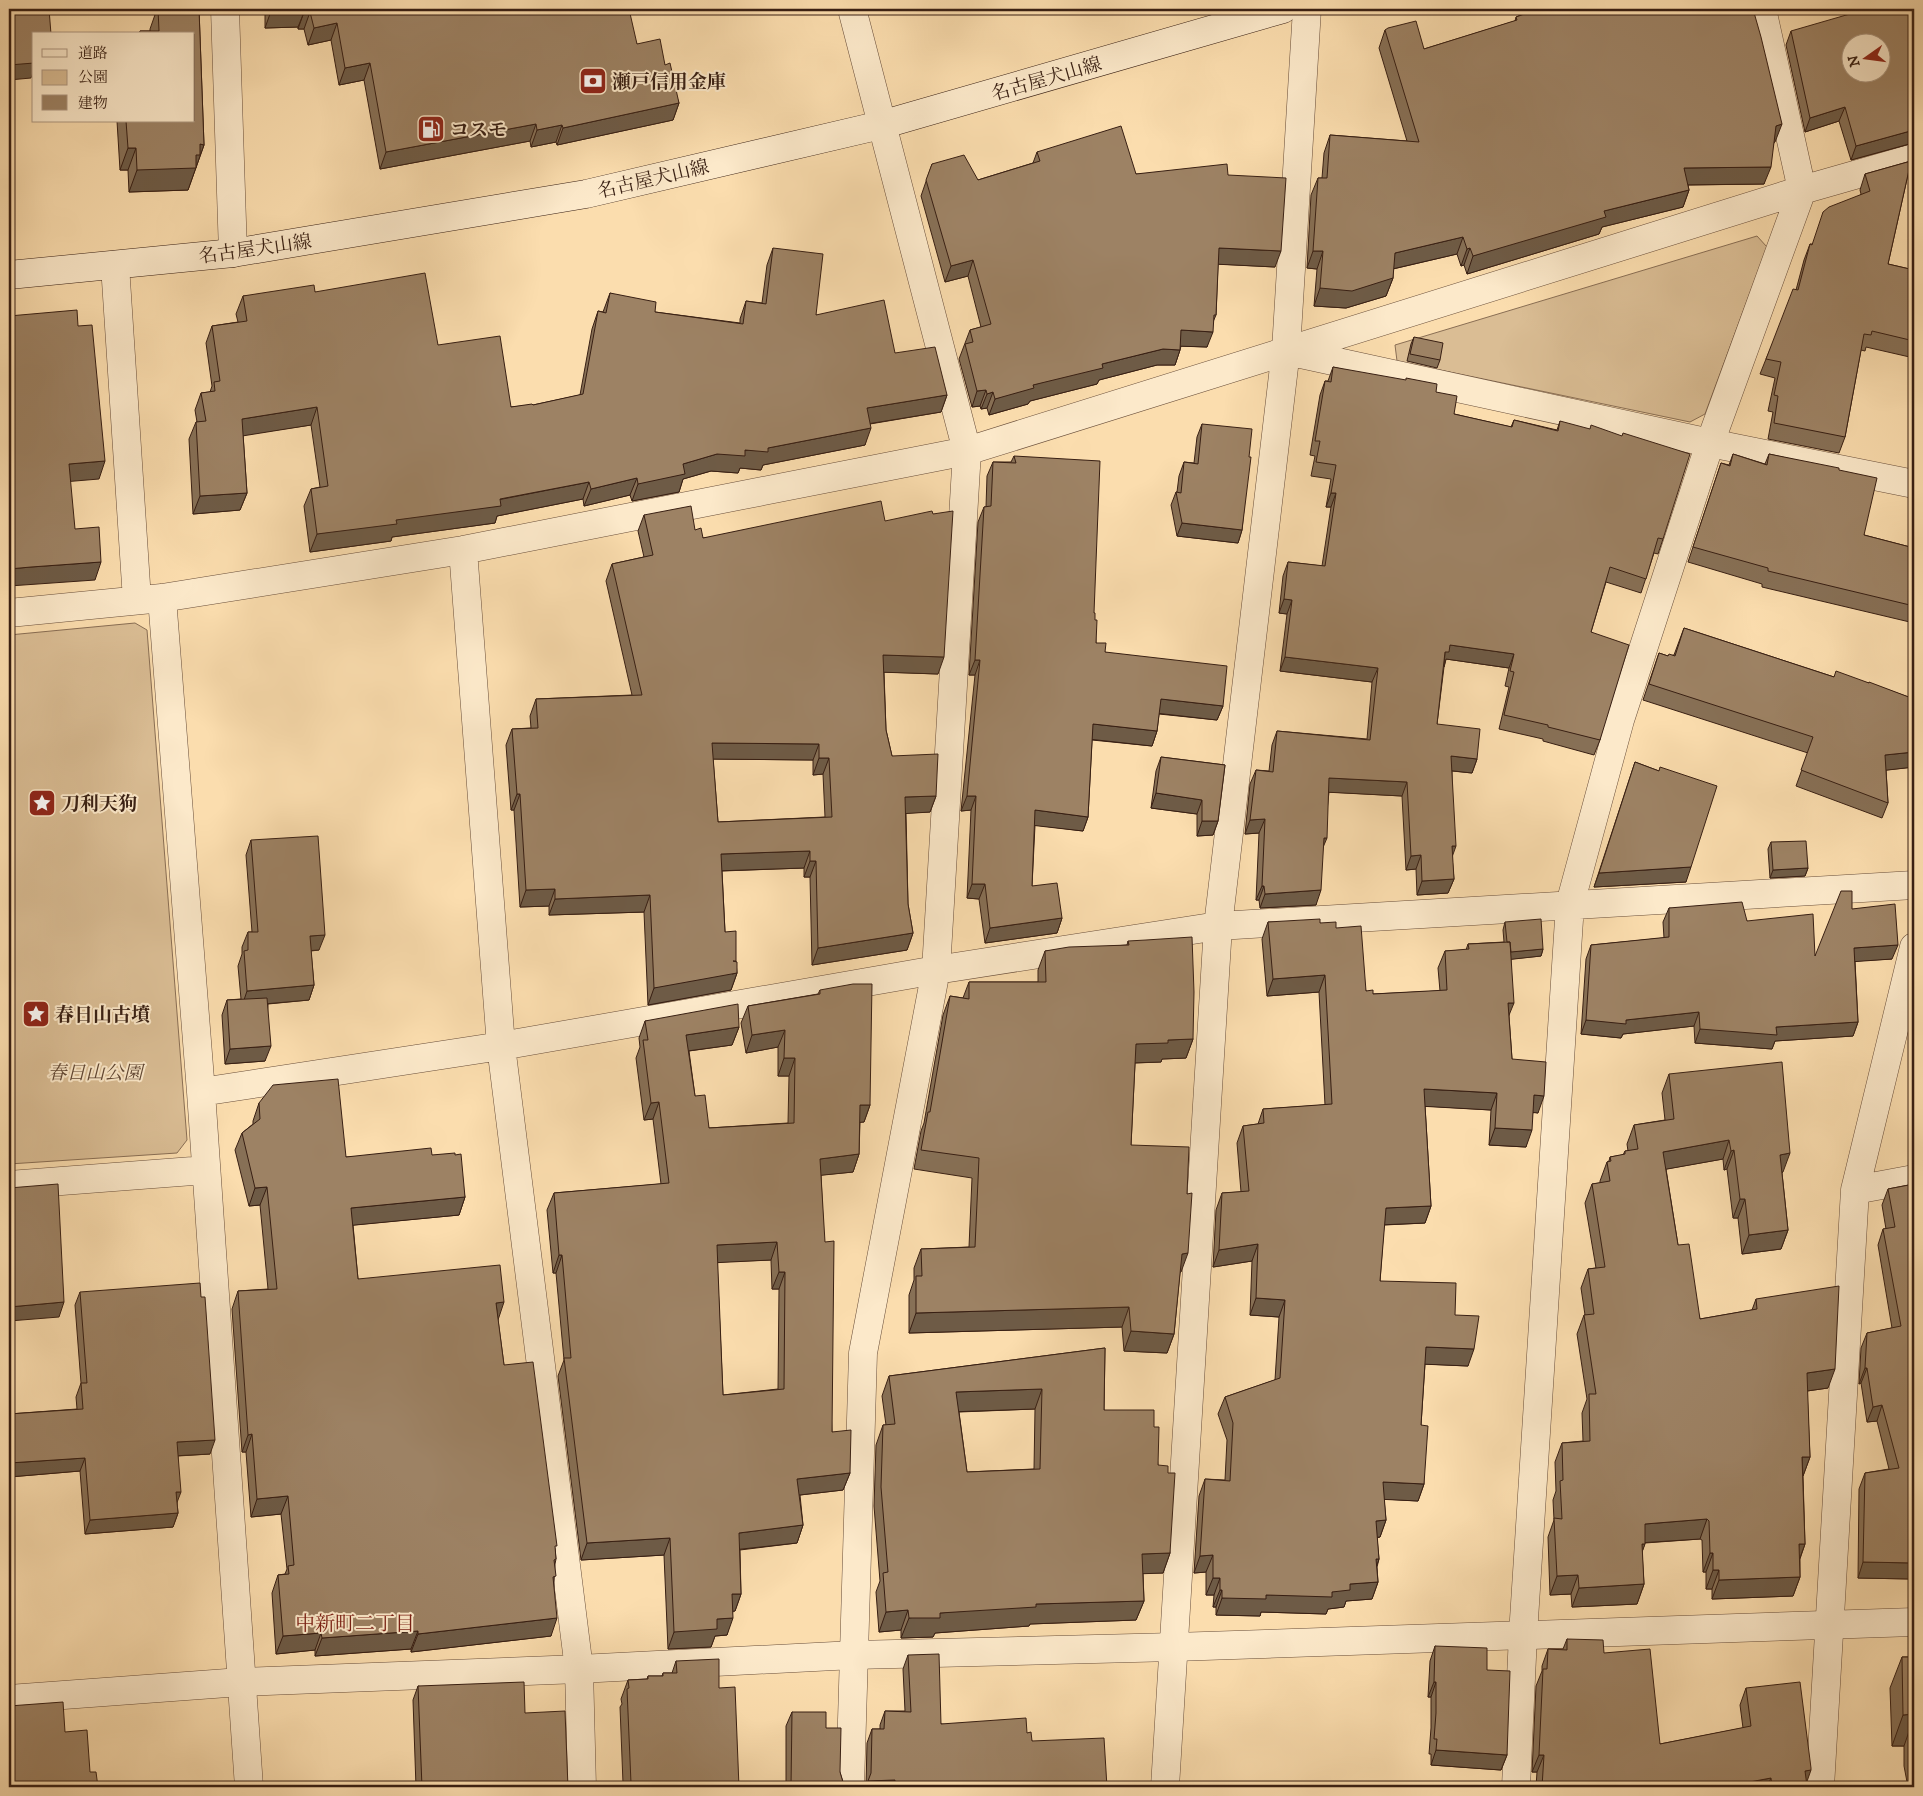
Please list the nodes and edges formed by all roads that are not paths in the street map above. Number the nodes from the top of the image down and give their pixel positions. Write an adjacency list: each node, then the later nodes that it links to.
1 (225, 9): 9 (street)
2 (852, 9): 6 (street)
3 (1283, 9): 6 (street, 名古屋犬山線)
4 (1307, 9): 12 (street)
5 (1762, 9): 8 (street)
6 (881, 125): 9 (street, 名古屋犬山線); 14 (street)
7 (1914, 158): 8 (street)
8 (1802, 190): 12 (street); 13 (street)
9 (233, 253): 10 (street, 名古屋犬山線)
10 (115, 265): 11 (street, 名古屋犬山線); 17 (street)
11 (9, 275)
12 (1286, 350): 13 (street); 14 (street); 21 (street)
13 (1710, 443): 15 (street); 20 (street)
14 (967, 451): 16 (street); 23 (street)
15 (1914, 484)
16 (463, 550): 17 (street); 24 (street)
17 (150, 599): 18 (street); 25 (street)
18 (9, 612)
19 (1914, 885): 20 (street)
20 (1570, 904): 21 (street); 32 (street)
21 (1218, 926): 23 (street); 33 (street)
22 (1914, 947): 29 (street)
23 (936, 970): 24 (street); 34 (street)
24 (501, 1046): 25 (street); 35 (street)
25 (201, 1092): 26 (street)
26 (206, 1170): 28 (street); 36 (street)
27 (1914, 1179): 29 (street)
28 (9, 1185)
29 (1855, 1190): 31 (street)
30 (1914, 1622): 31 (street)
31 (1830, 1625): 32 (street); 43 (street)
32 (1523, 1635): 33 (street); 42 (street)
33 (1174, 1647): 34 (street); 41 (street)
34 (854, 1656): 35 (street); 40 (street)
35 (579, 1669): 36 (street); 39 (street)
36 (241, 1682): 37 (street); 38 (street)
37 (9, 1699)
38 (249, 1787)
39 (582, 1787)
40 (850, 1787)
41 (1165, 1787)
42 (1516, 1787)
43 (1820, 1787)

